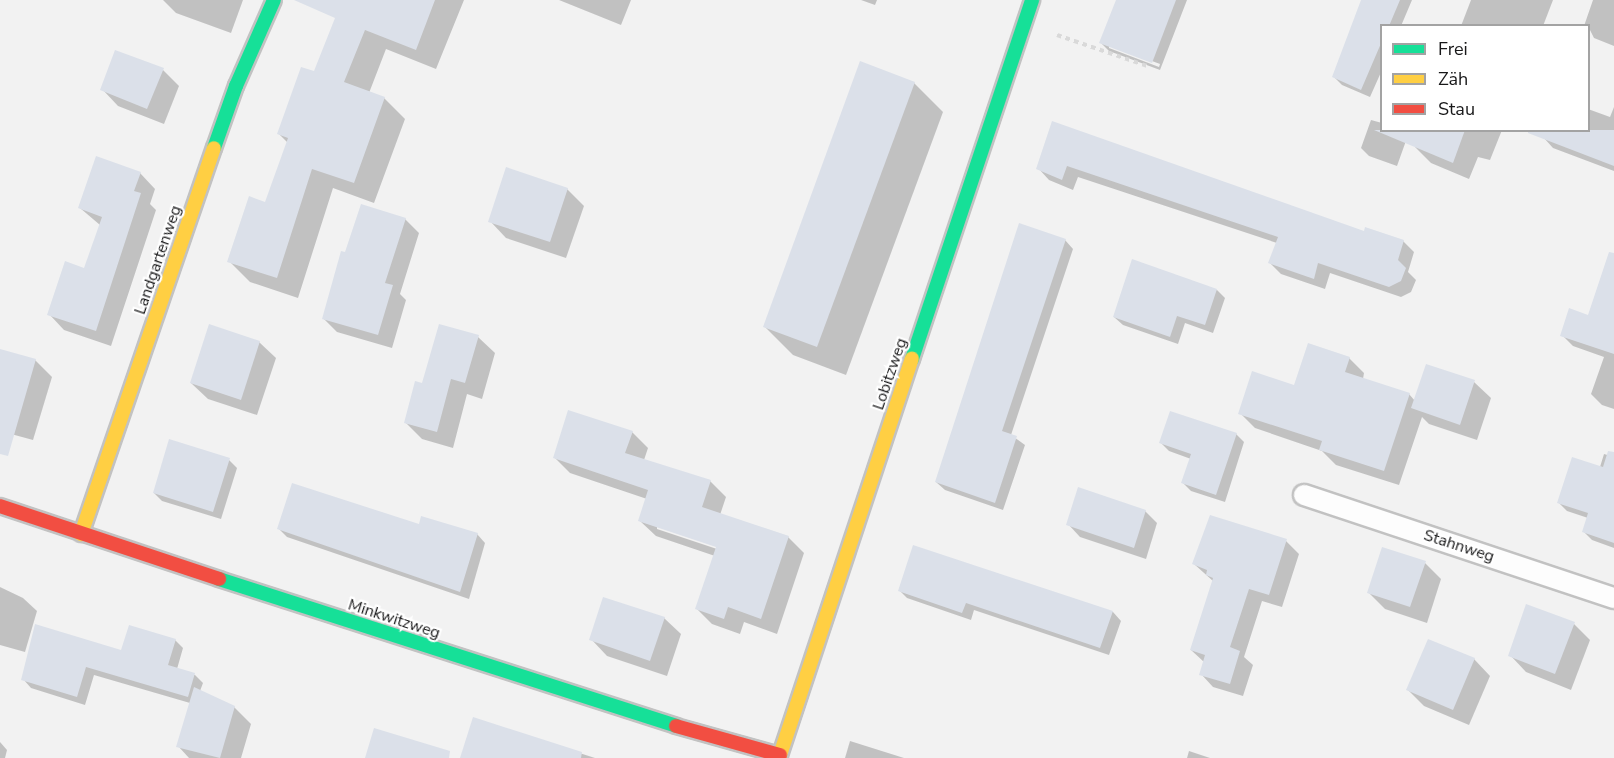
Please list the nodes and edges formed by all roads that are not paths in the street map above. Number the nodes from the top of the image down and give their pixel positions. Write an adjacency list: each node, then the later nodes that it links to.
1 (274, 0): 5 (street, Landgartenweg)
2 (1032, 0): 7 (street, Lobitzweg)
3 (1304, 495): 6 (lane, Stahnweg)
4 (0, 506): 5 (street, Minkwitzweg)
5 (81, 534): 7 (street, Minkwitzweg)
6 (1614, 598)
7 (780, 756)

